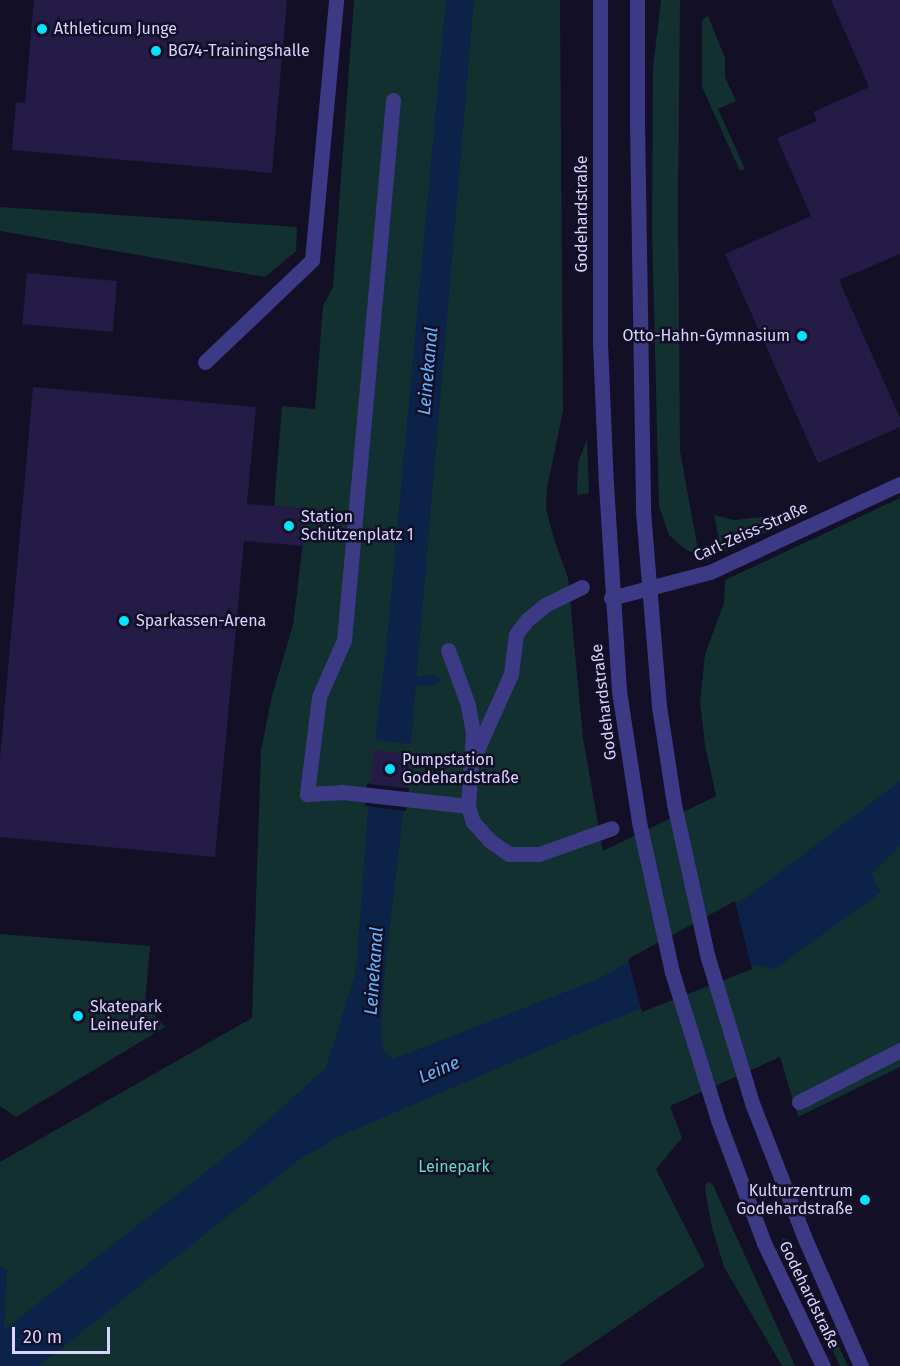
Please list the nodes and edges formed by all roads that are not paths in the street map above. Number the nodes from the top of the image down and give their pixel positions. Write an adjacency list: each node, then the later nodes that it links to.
1 (336, 0): 5 (street)
2 (600, 0): 9 (street, Godehardstraße)
3 (638, 0): 8 (street, Godehardstraße)
4 (393, 100): 12 (street)
5 (205, 362)
6 (900, 483): 8 (street, Carl-Zeiss-Straße)
7 (582, 587): 11 (street)
8 (648, 589): 9 (street, Carl-Zeiss-Straße); 17 (street, Godehardstraße)
9 (611, 598): 16 (street, Godehardstraße)
10 (448, 651): 11 (street)
11 (473, 759): 12 (street)
12 (468, 806): 13 (street)
13 (612, 828)
14 (900, 1050): 15 (street)
15 (799, 1102)
16 (823, 1366)
17 (861, 1366)

